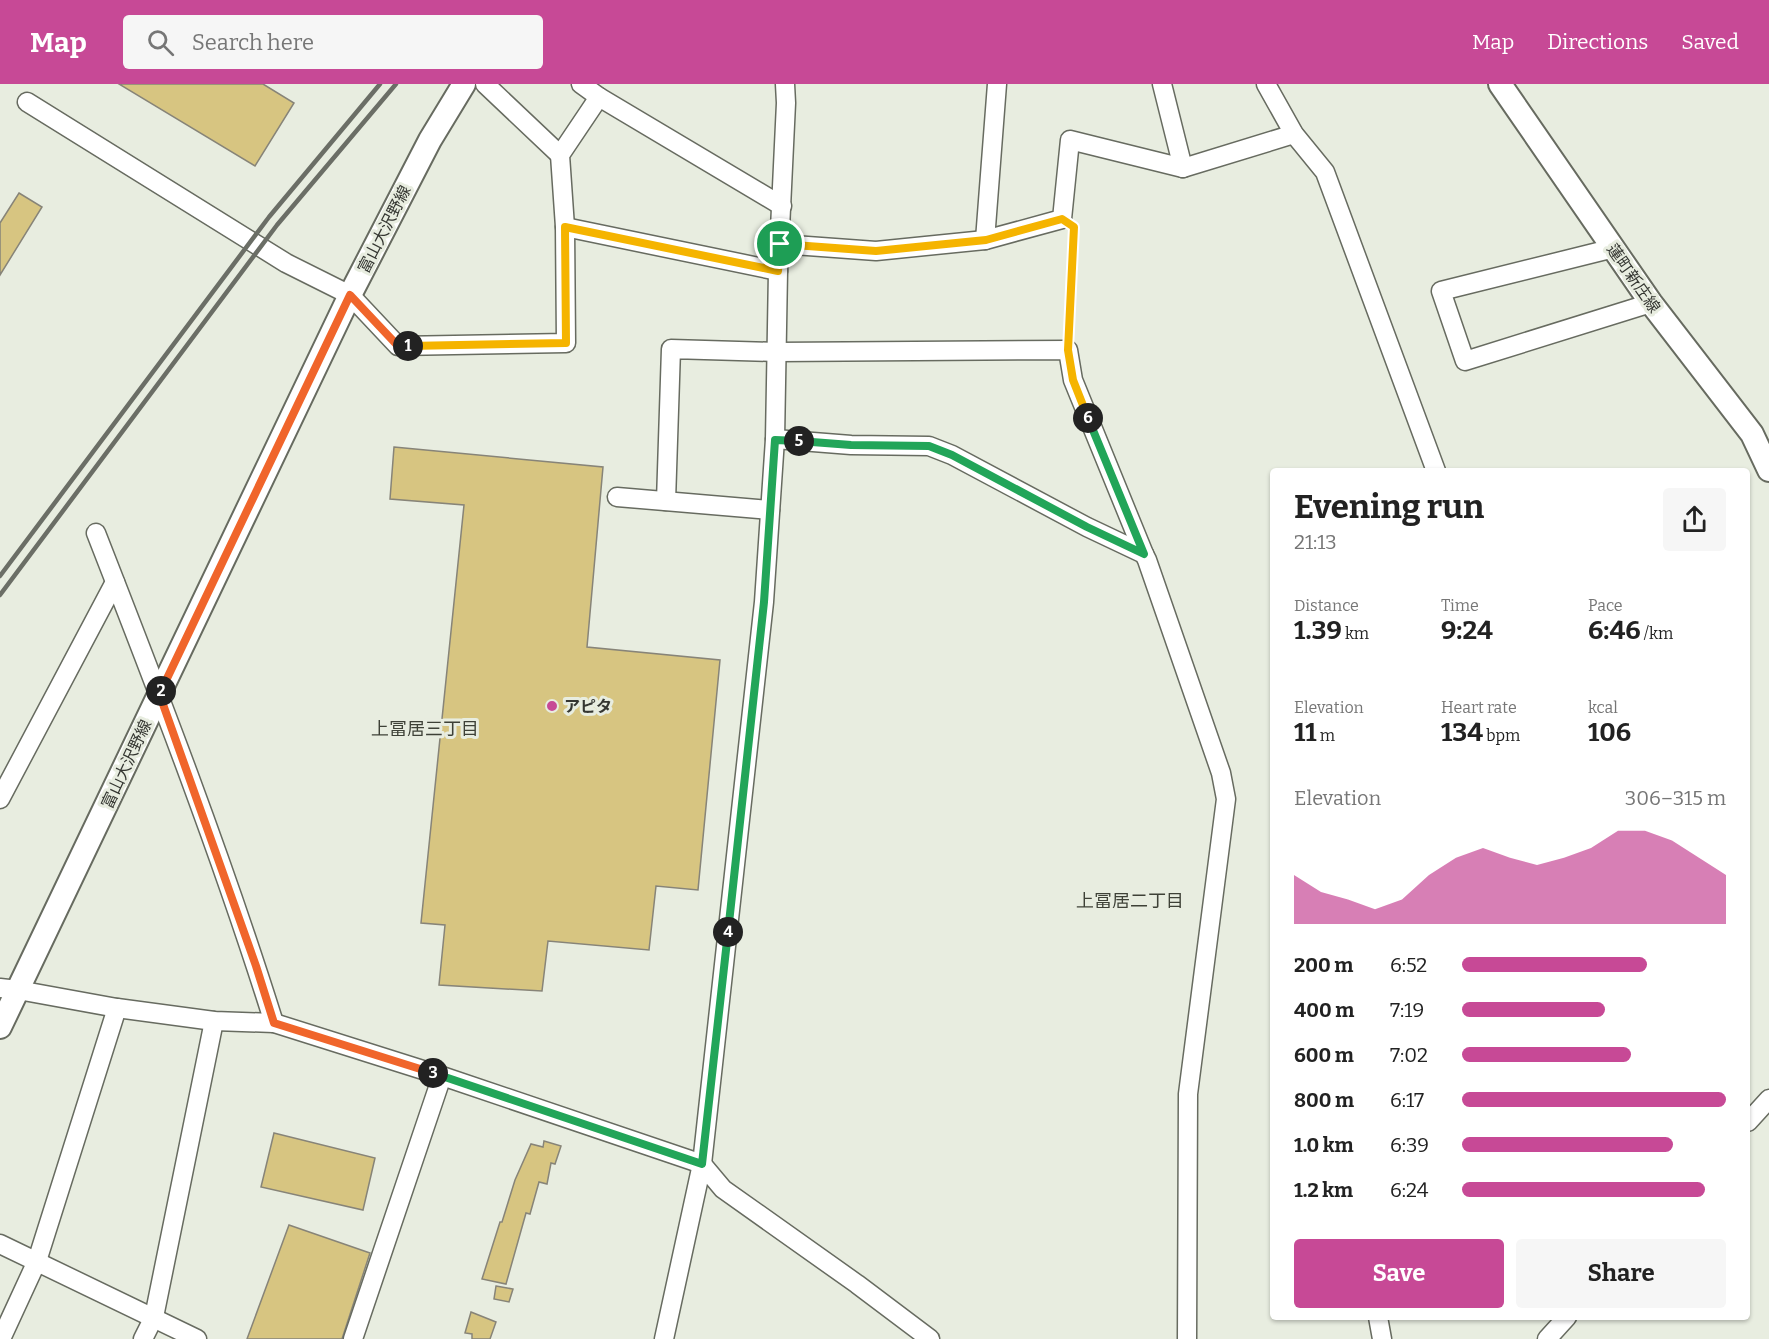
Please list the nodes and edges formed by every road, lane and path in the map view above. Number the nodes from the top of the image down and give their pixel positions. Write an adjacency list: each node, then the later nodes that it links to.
1 (464, 84): 21 (main road, 富山大沢野線)
2 (485, 84): 12 (street)
3 (581, 84): 9 (street)
4 (785, 84): 14 (street)
5 (997, 84): 17 (street)
6 (1162, 84): 13 (street)
7 (1266, 84): 11 (street)
8 (1500, 84): 19 (main road, 蓮町新庄線)
9 (599, 97): 12 (street); 14 (street)
10 (27, 102): 21 (street)
11 (1294, 134): 13 (street); 26 (street)
12 (560, 155): 16 (street)
13 (1183, 168): 15 (street)
14 (782, 206): 18 (street)
15 (1062, 219): 17 (street); 23 (path)
16 (565, 227): 20 (street); 21 (street)
17 (986, 240): 18 (street)
18 (780, 244): 20 (street)
19 (1614, 248): 22 (main road, 蓮町新庄線); 22 (street)
20 (778, 271): 24 (street)
21 (350, 295): 34 (main road, 富山大沢野線)
22 (1651, 303): 27 (main road, 蓮町新庄線)
23 (1068, 350): 24 (street); 32 (street)
24 (777, 352): 25 (street); 29 (street)
25 (775, 440): 30 (street); 32 (street)
26 (1435, 468)
27 (1769, 470)
28 (617, 497): 29 (street)
29 (666, 501): 30 (street)
30 (770, 510): 44 (street)
31 (96, 532): 33 (street)
32 (1144, 554): 56 (street)
33 (115, 582): 34 (street); 35 (street)
34 (159, 693): 36 (main road, 富山大沢野線); 39 (street)
35 (0, 799)
36 (9, 989): 37 (street); 40 (main road, 富山大沢野線)
37 (117, 1008): 38 (street); 46 (street)
38 (214, 1021): 39 (street); 47 (street)
39 (274, 1023): 41 (street)
40 (0, 1027)
41 (442, 1076): 44 (street); 53 (street)
42 (1769, 1099): 43 (street)
43 (1750, 1120)
44 (702, 1164): 54 (street); 55 (street)
45 (0, 1244): 46 (street)
46 (37, 1261): 47 (street); 50 (street)
47 (154, 1317): 51 (street); 52 (street)
48 (1379, 1320): 57 (street)
49 (1564, 1320): 58 (street)
50 (1, 1339)
51 (143, 1339)
52 (197, 1339)
53 (353, 1339)
54 (664, 1339)
55 (930, 1339)
56 (1187, 1339)
57 (1382, 1339)
58 (1547, 1339)

